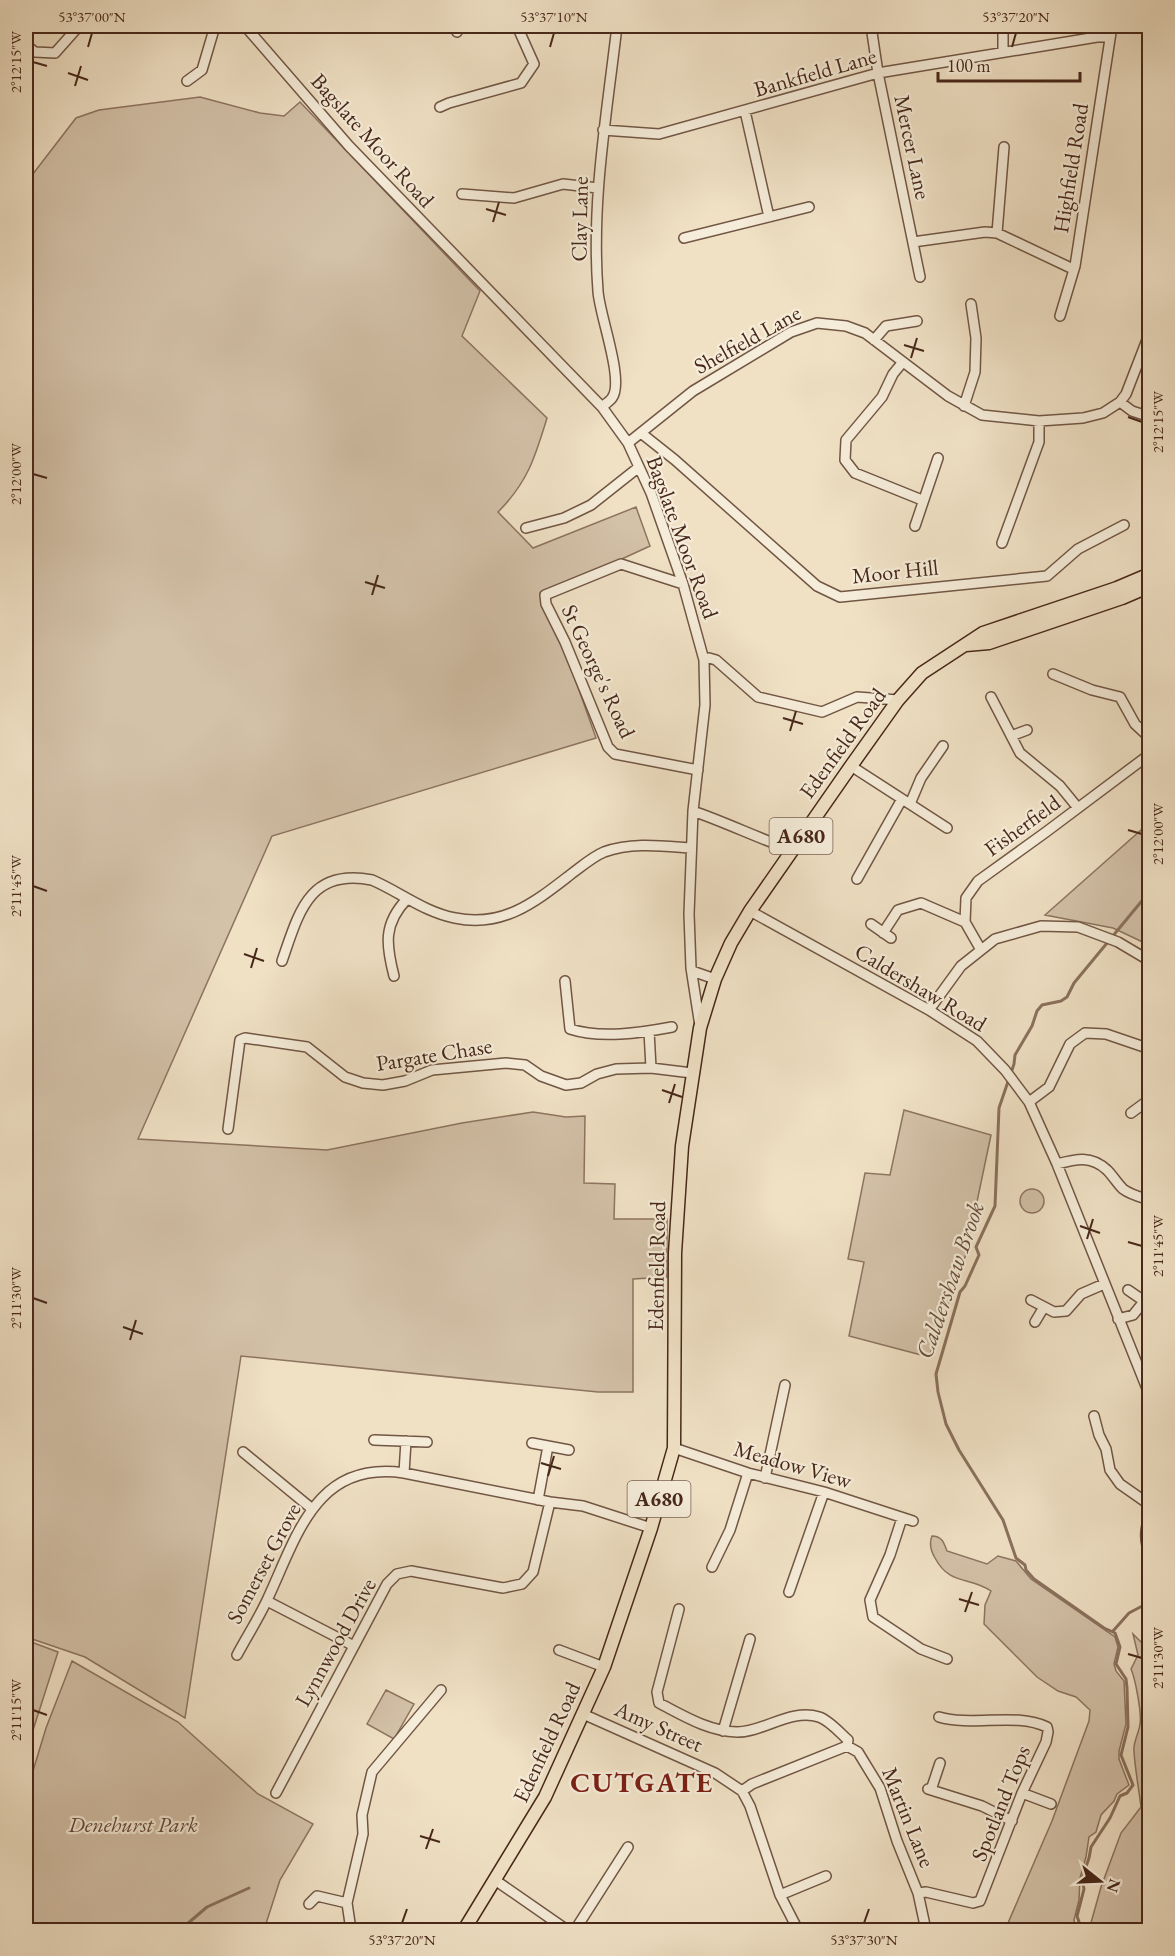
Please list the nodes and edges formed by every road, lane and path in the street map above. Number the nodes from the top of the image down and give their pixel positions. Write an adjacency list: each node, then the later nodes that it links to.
1 (79, 26): 10 (street)
2 (214, 26): 13 (street)
3 (245, 26): 35 (street, Bagslate Moor Road)
4 (517, 26): 14 (street)
5 (617, 26): 16 (street, Clay Lane)
6 (871, 26): 12 (street, Mercer Lane)
7 (1003, 26): 11 (street)
8 (1112, 26): 9 (street, Highfield Road)
9 (1110, 37): 11 (street, Bankfield Lane); 25 (street, Highfield Road)
10 (26, 45)
11 (1002, 52): 12 (street, Bankfield Lane)
12 (878, 73): 15 (street, Bankfield Lane); 24 (street, Mercer Lane)
13 (187, 81)
14 (440, 107)
15 (745, 111): 16 (street, Bankfield Lane); 21 (street)
16 (603, 130): 18 (street, Clay Lane)
17 (1004, 147): 22 (street)
18 (598, 188): 19 (street); 35 (street, Clay Lane)
19 (462, 195)
20 (809, 207): 21 (street)
21 (769, 217): 23 (street)
22 (998, 233): 24 (street); 25 (street)
23 (684, 238)
24 (914, 242): 26 (street, Mercer Lane)
25 (1073, 269): 28 (street, Highfield Road)
26 (920, 277)
27 (971, 304): 34 (street)
28 (1060, 316)
29 (917, 321): 31 (street)
30 (1149, 332): 33 (street)
31 (874, 340): 32 (street, Shelfield Lane); 38 (street, Shelfield Lane)
32 (902, 363): 34 (street, Shelfield Lane); 42 (street)
33 (1120, 402): 36 (street); 37 (street, Shelfield Lane)
34 (964, 406): 37 (street, Shelfield Lane)
35 (602, 407): 39 (street, Bagslate Moor Road)
36 (1149, 417)
37 (1039, 421): 46 (street)
38 (641, 433): 39 (street, Shelfield Lane); 43 (street, Moor Hill)
39 (627, 444): 41 (street, Bagslate Moor Road)
40 (938, 458): 42 (street)
41 (639, 466): 45 (street); 48 (street, Bagslate Moor Road)
42 (922, 500): 44 (street)
43 (1124, 525)
44 (915, 526)
45 (526, 528)
46 (1002, 543)
47 (1149, 574): 50 (main road, Edenfield Road / A680)
48 (683, 584): 51 (street, Bagslate Moor Road); 61 (street, St George's Road)
49 (1149, 586): 50 (main road, Edenfield Road / A680)
50 (1072, 609): 54 (main road, Edenfield Road / A680)
51 (704, 660): 54 (street); 61 (street, Bagslate Moor Road)
52 (1053, 674): 57 (street)
53 (992, 697): 56 (street)
54 (898, 700): 60 (main road, Edenfield Road / A680)
55 (1027, 730): 56 (street)
56 (1011, 736): 63 (street)
57 (1149, 738)
58 (943, 746): 62 (street)
59 (1149, 754): 63 (street, Fisherfield)
60 (851, 766): 62 (street); 67 (main road, Edenfield Road / A680)
61 (698, 770): 64 (street, Bagslate Moor Road)
62 (906, 801): 65 (street); 68 (street)
63 (1077, 808): 71 (street, Fisherfield)
64 (693, 811): 66 (street, Bagslate Moor Road); 67 (street)
65 (947, 828)
66 (691, 848): 69 (street); 76 (street, Bagslate Moor Road)
67 (792, 850): 70 (main road, Edenfield Road / A680)
68 (857, 879)
69 (407, 899): 74 (street); 77 (street)
70 (750, 911): 78 (main road, Edenfield Road / A680); 80 (street, Caldershaw Road)
71 (965, 922): 72 (street); 73 (street)
72 (871, 924)
73 (981, 950): 75 (street); 80 (street)
74 (282, 961)
75 (1149, 961)
76 (692, 971): 78 (street); 82 (street, Bagslate Moor Road)
77 (394, 976)
78 (715, 979): 82 (main road, Edenfield Road / A680)
79 (565, 981): 83 (street)
80 (929, 1010): 88 (street, Caldershaw Road)
81 (672, 1028): 83 (street)
82 (700, 1028): 86 (main road, Edenfield Road / A680)
83 (650, 1031): 85 (street)
84 (1149, 1049): 88 (street)
85 (651, 1068): 86 (street, Pargate Chase); 90 (street, Pargate Chase)
86 (692, 1073): 108 (main road, Edenfield Road / A680)
87 (1149, 1096): 89 (street)
88 (1029, 1102): 91 (street, Caldershaw Road)
89 (1131, 1113)
90 (228, 1129)
91 (1057, 1164): 92 (street); 93 (street, Caldershaw Road)
92 (1149, 1200)
93 (1104, 1284): 97 (street); 98 (street, Caldershaw Road)
94 (1128, 1290): 95 (street)
95 (1147, 1298): 98 (street)
96 (1030, 1300): 97 (street)
97 (1044, 1307): 99 (street)
98 (1118, 1319): 101 (street, Caldershaw Road)
99 (1035, 1322)
100 (785, 1384): 113 (street)
101 (1149, 1396)
102 (1094, 1416): 117 (street)
103 (374, 1440): 104 (street)
104 (406, 1441): 105 (street); 111 (street)
105 (427, 1442)
106 (532, 1443): 107 (street)
107 (548, 1446): 109 (street); 115 (street)
108 (674, 1448): 112 (street, Meadow View); 122 (main road, Edenfield Road / A680)
109 (569, 1450)
110 (243, 1452): 118 (street)
111 (404, 1473): 115 (street, Somerset Grove); 118 (street, Somerset Grove)
112 (748, 1473): 113 (street, Meadow View); 124 (street)
113 (765, 1478): 114 (street, Meadow View)
114 (824, 1492): 120 (street, Meadow View); 125 (street)
115 (538, 1500): 116 (street, Somerset Grove)
116 (550, 1502): 122 (street, Somerset Grove); 129 (street, Lynnwood Drive)
117 (1149, 1505)
118 (312, 1508): 126 (street, Somerset Grove)
119 (1149, 1512): 123 (street)
120 (902, 1518): 121 (street, Meadow View); 132 (street)
121 (913, 1521)
122 (651, 1527): 133 (main road, Edenfield Road / A680)
123 (1149, 1554)
124 (712, 1567)
125 (789, 1592)
126 (267, 1600): 129 (street); 131 (street, Somerset Grove)
127 (679, 1609): 137 (street, Martin Lane)
128 (750, 1639): 137 (street)
129 (354, 1646): 141 (street, Lynnwood Drive)
130 (559, 1650): 133 (street)
131 (237, 1655)
132 (947, 1659)
133 (604, 1667): 135 (main road, Edenfield Road / A680)
134 (441, 1690): 151 (street)
135 (583, 1714): 140 (street, Amy Street); 147 (main road, Edenfield Road / A680)
136 (939, 1717): 142 (street, Spotland Tops)
137 (723, 1731): 138 (street, Martin Lane)
138 (848, 1746): 140 (street); 148 (street, Martin Lane)
139 (940, 1763): 144 (street)
140 (742, 1791): 149 (street)
141 (276, 1793)
142 (1022, 1793): 143 (street); 144 (street, Spotland Tops)
143 (1051, 1804)
144 (1012, 1821): 148 (street, Spotland Tops)
145 (628, 1847): 155 (street)
146 (826, 1875): 149 (street)
147 (495, 1880): 153 (main road, Edenfield Road / A680); 154 (street)
148 (918, 1893): 157 (street, Martin Lane)
149 (780, 1895): 156 (street)
150 (309, 1904): 151 (street)
151 (347, 1904): 152 (street)
152 (351, 1930)
153 (464, 1930)
154 (567, 1930)
155 (575, 1930)
156 (798, 1930)
157 (926, 1930)

